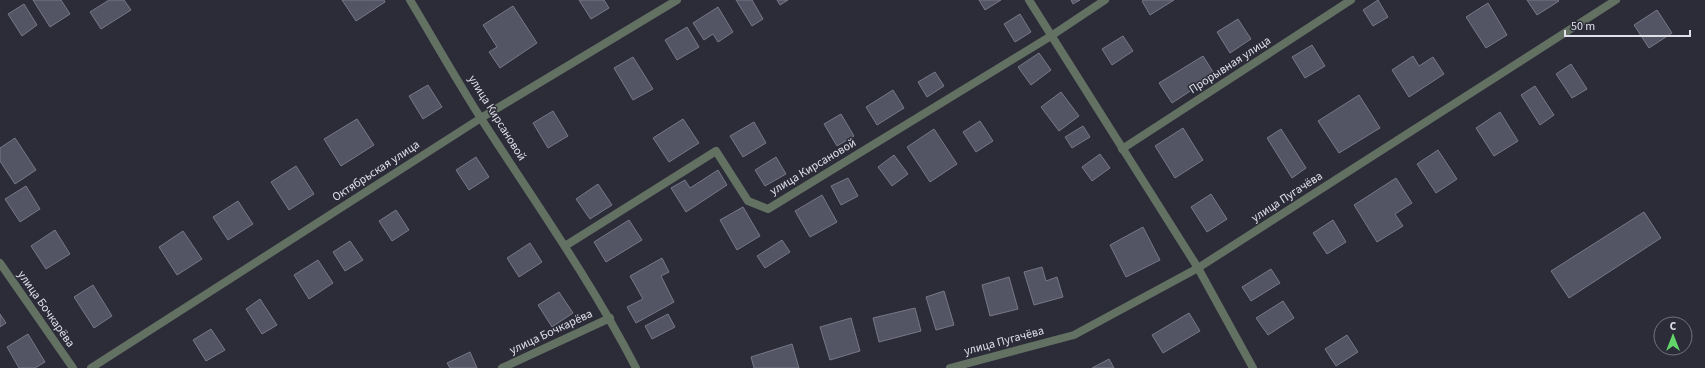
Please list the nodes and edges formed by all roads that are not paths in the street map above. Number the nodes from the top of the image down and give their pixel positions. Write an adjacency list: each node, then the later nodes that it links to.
1 (410, 0): 8 (street, улица Кирсановой)
2 (677, 0): 8 (street, Октябрьская улица)
3 (1029, 0): 7 (street)
4 (1105, 0): 7 (street)
5 (1351, 0): 9 (street, Прорывная улица)
6 (1616, 0): 12 (street, улица Пугачёва)
7 (1051, 36): 9 (street); 10 (street, улица Кирсановой)
8 (481, 118): 10 (street, улица Кирсановой); 15 (street, Октябрьская улица)
9 (1122, 149): 12 (street)
10 (566, 246): 13 (street, улица Кирсановой)
11 (0, 263): 14 (street, улица Бочкарёва)
12 (1198, 268): 18 (street, улица Пугачёва); 19 (street)
13 (610, 318): 16 (street, улица Бочкарёва); 17 (street, улица Кирсановой)
14 (73, 368)
15 (91, 368)
16 (502, 368)
17 (636, 368)
18 (950, 368)
19 (1253, 368)

